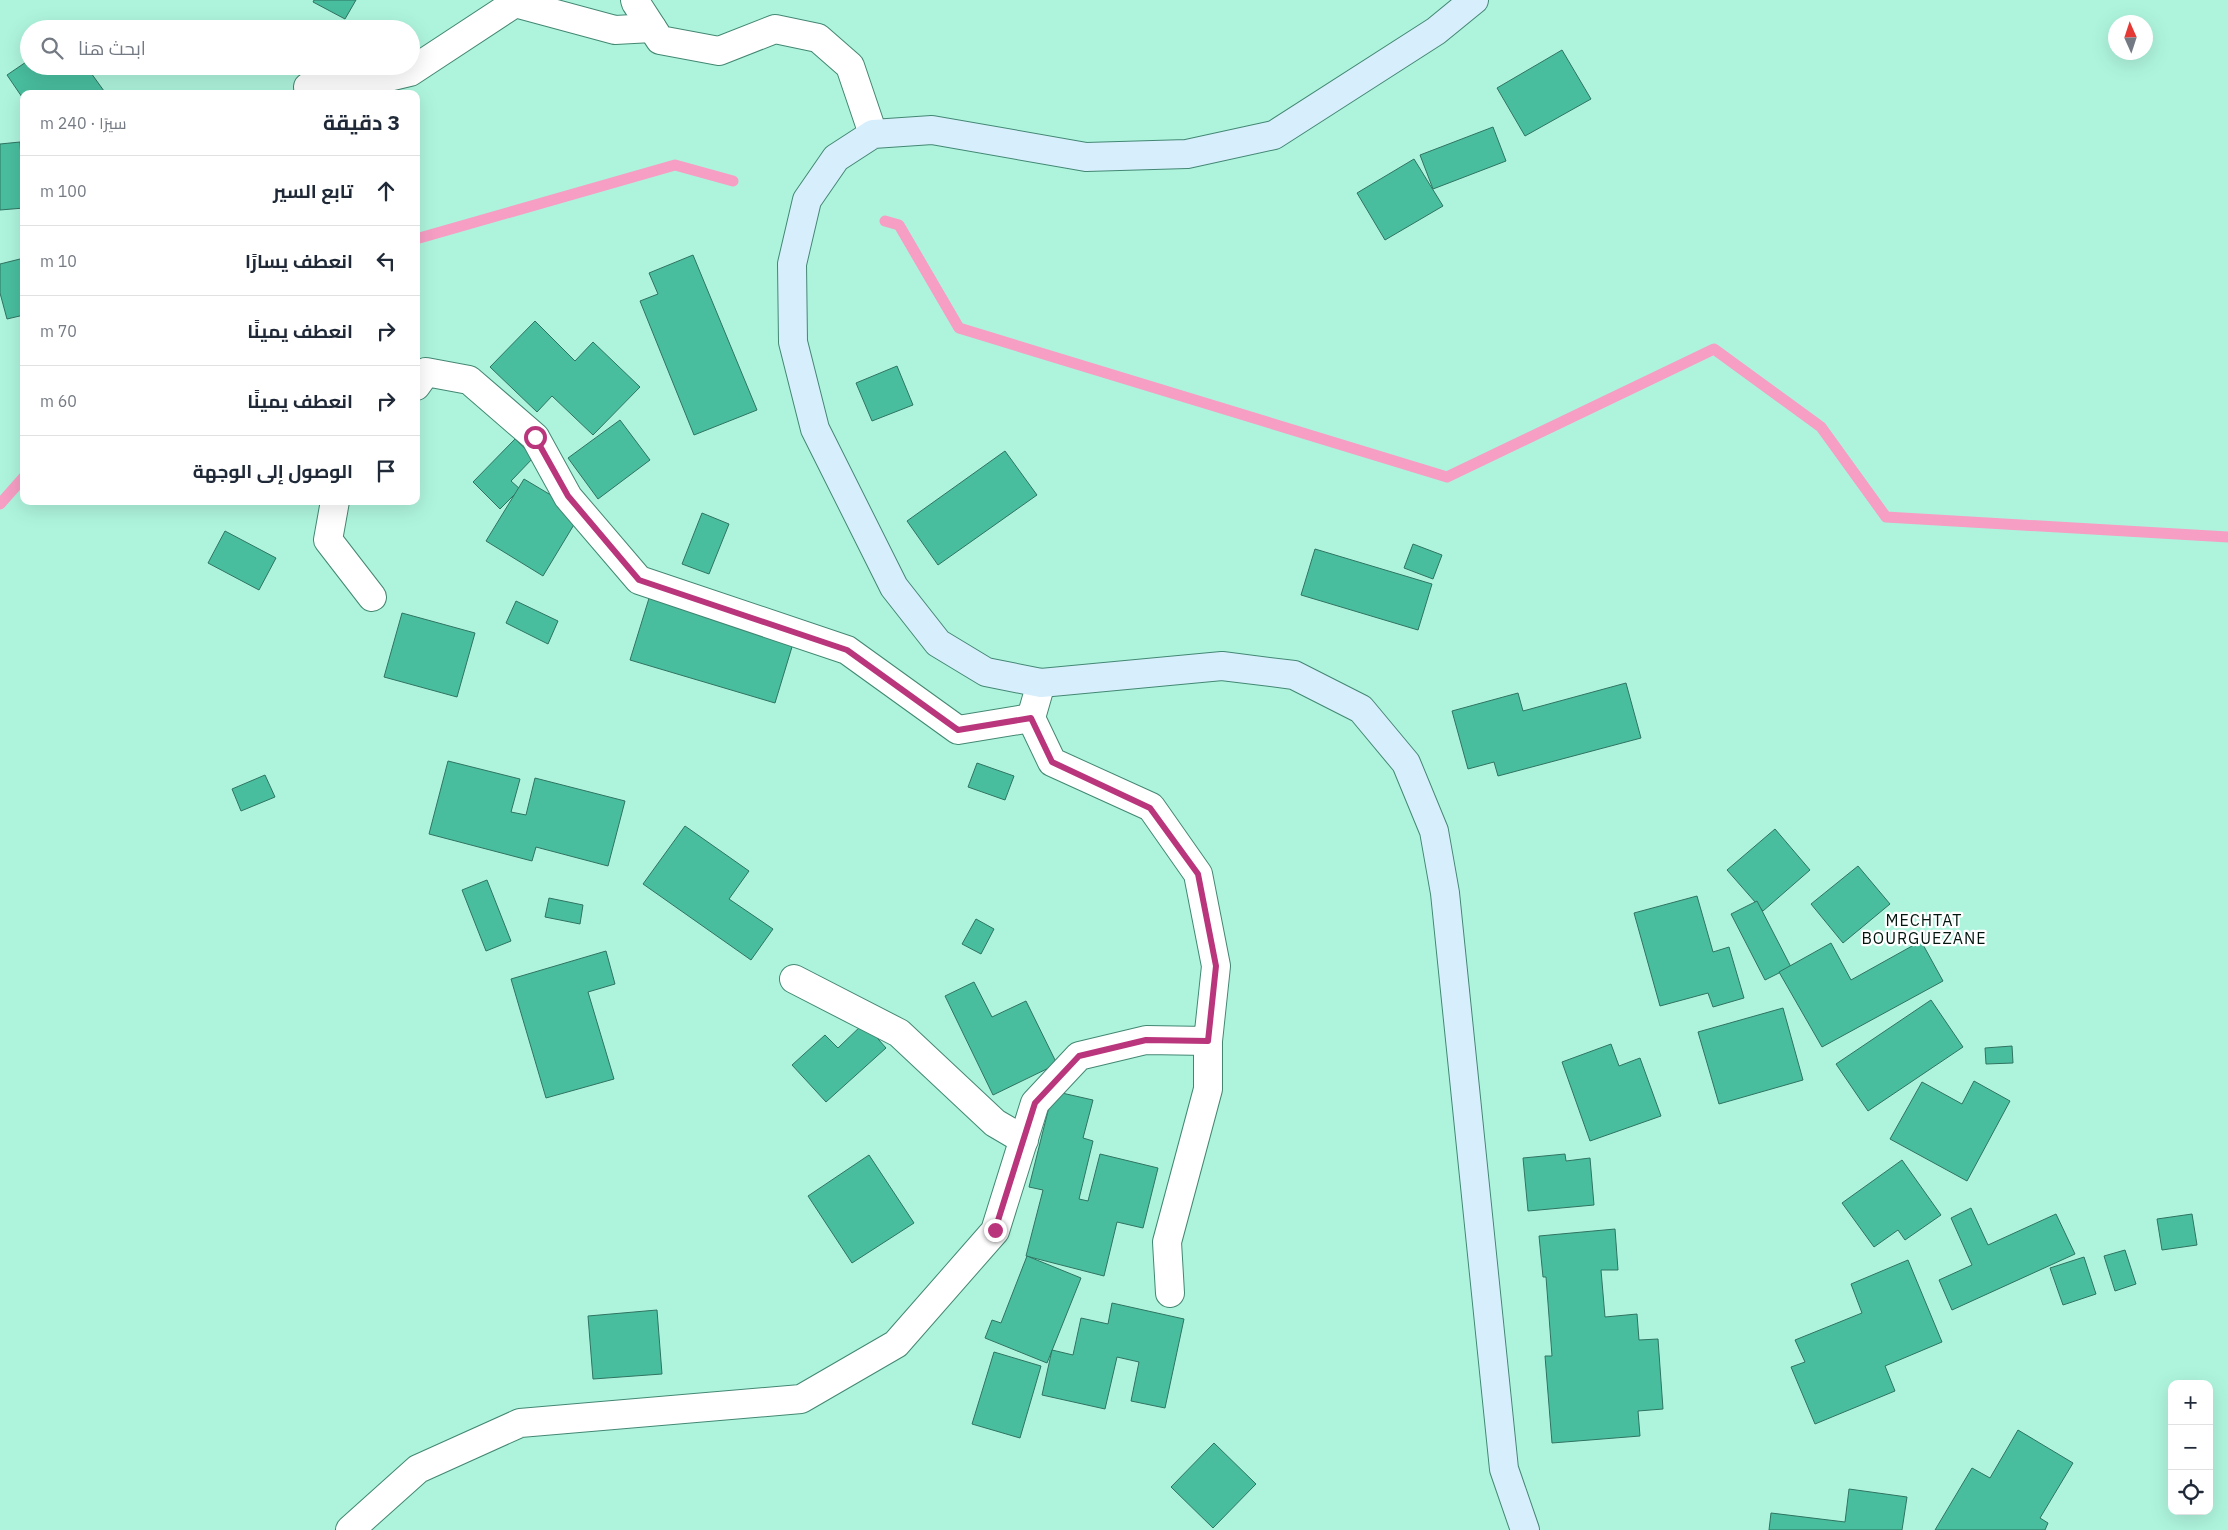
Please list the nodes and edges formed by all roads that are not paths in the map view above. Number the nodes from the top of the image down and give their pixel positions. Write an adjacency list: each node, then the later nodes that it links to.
1 (635, 0): 3 (street)
2 (1474, 0): 7 (main road)
3 (652, 28): 4 (street); 7 (street)
4 (420, 65)
5 (397, 75): 6 (street)
6 (308, 87)
7 (873, 134): 11 (main road)
8 (420, 380): 12 (street)
9 (334, 505): 10 (street)
10 (372, 597)
11 (1041, 683): 12 (street); 18 (main road)
12 (1031, 718): 14 (street)
13 (794, 979): 15 (street)
14 (1208, 1041): 15 (street); 16 (street)
15 (1024, 1140): 17 (street)
16 (1170, 1293)
17 (350, 1530)
18 (1525, 1530)

